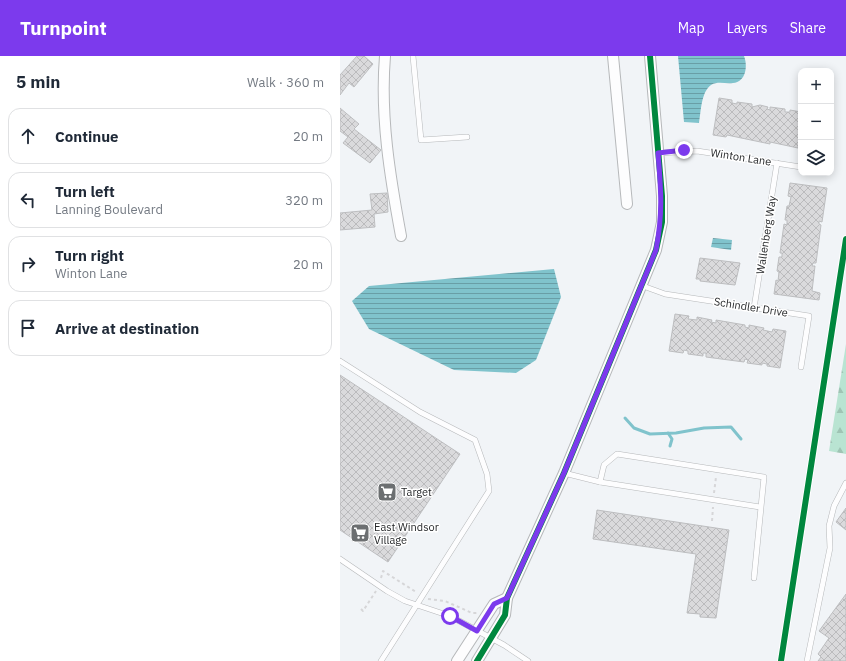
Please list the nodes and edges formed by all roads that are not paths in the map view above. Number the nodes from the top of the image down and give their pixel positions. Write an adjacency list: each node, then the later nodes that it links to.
1 (385, 56): 10 (street)
2 (413, 56): 5 (lane)
3 (613, 56): 9 (street)
4 (650, 56): 6 (street)
5 (467, 138)
6 (658, 153): 7 (lane, Winton Lane); 11 (street)
7 (777, 163): 8 (lane, Winton Lane); 12 (lane, Wallenberg Way)
8 (798, 166)
9 (627, 204)
10 (401, 236)
11 (643, 286): 12 (lane, Schindler Drive); 15 (street)
12 (754, 308): 14 (lane, Schindler Drive)
13 (340, 361): 22 (lane)
14 (801, 368)
15 (564, 473): 16 (lane); 21 (street)
16 (600, 482): 18 (lane); 18 (lane)
17 (846, 483): 29 (lane)
18 (760, 507): 20 (lane)
19 (340, 560): 22 (lane)
20 (754, 578)
21 (507, 598): 23 (street); 24 (street)
22 (416, 605): 23 (lane); 25 (lane)
23 (477, 631): 24 (lane); 26 (street)
24 (491, 638): 27 (street); 28 (lane)
25 (381, 661)
26 (457, 661)
27 (477, 661)
28 (528, 661)
29 (807, 661)

